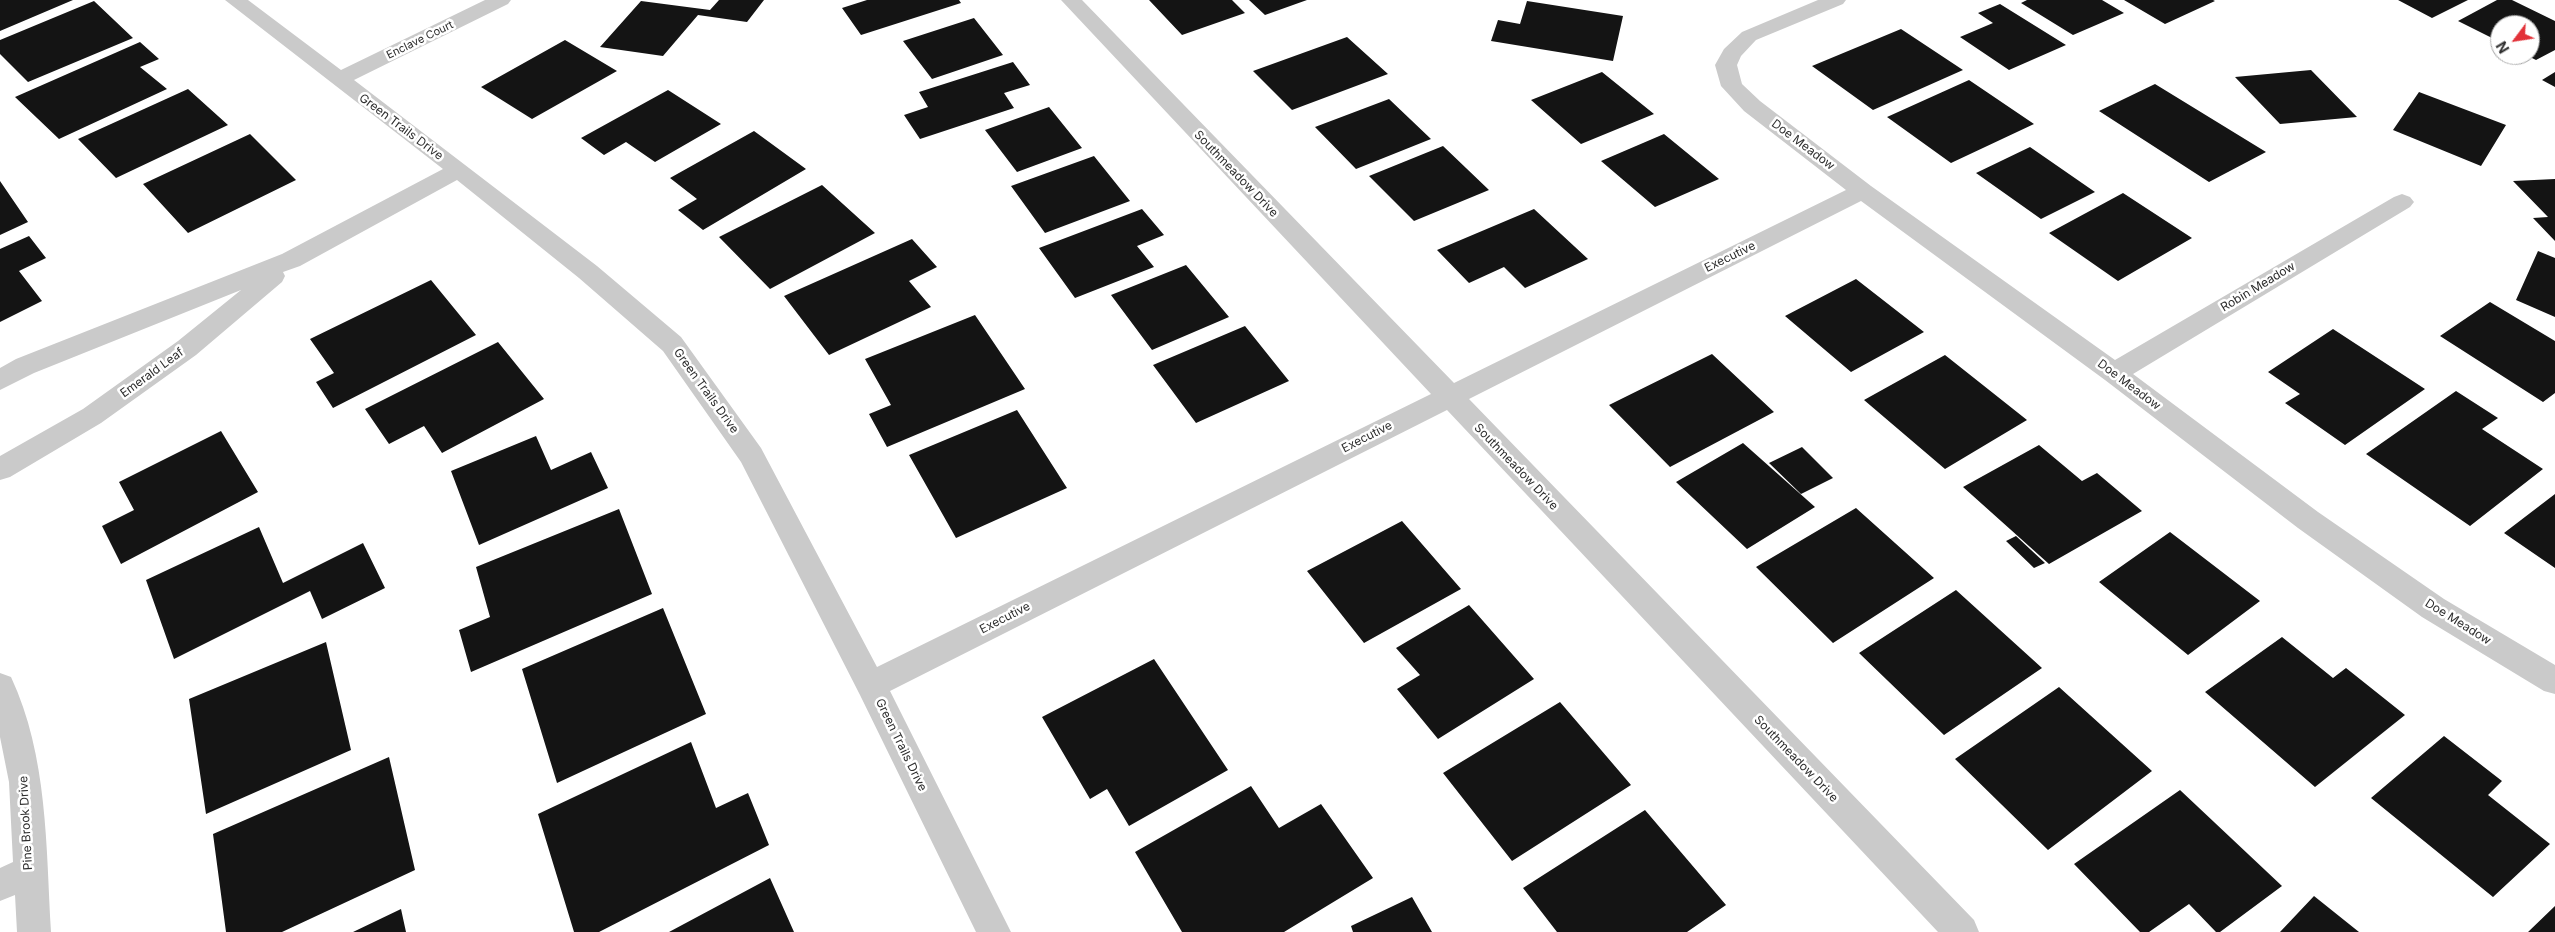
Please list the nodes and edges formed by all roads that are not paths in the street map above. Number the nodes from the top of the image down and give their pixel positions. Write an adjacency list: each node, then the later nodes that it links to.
1 (235, 0): 5 (street, Green Trails Drive)
2 (501, 0): 5 (street, Enclave Court)
3 (1071, 0): 12 (street, Southmeadow Drive)
4 (1836, 0): 7 (street, Doe Meadow)
5 (339, 80): 6 (street, Green Trails Drive)
6 (459, 170): 9 (street, Emerald Leaf); 15 (street, Green Trails Drive)
7 (1863, 191): 10 (street, Doe Meadow); 12 (street, Executive)
8 (2402, 202): 10 (street, Robin Meadow)
9 (291, 260): 11 (street, Emerald Leaf); 13 (street, Emerald Leaf)
10 (2114, 373): 14 (street, Doe Meadow)
11 (0, 380)
12 (1448, 396): 15 (street, Executive); 20 (street, Southmeadow Drive)
13 (0, 469)
14 (2555, 681)
15 (871, 685): 19 (street, Green Trails Drive)
16 (0, 687): 17 (street, Pine Brook Drive)
17 (14, 879): 18 (street, Pine Brook Drive)
18 (34, 932)
19 (994, 932)
20 (1962, 932)

